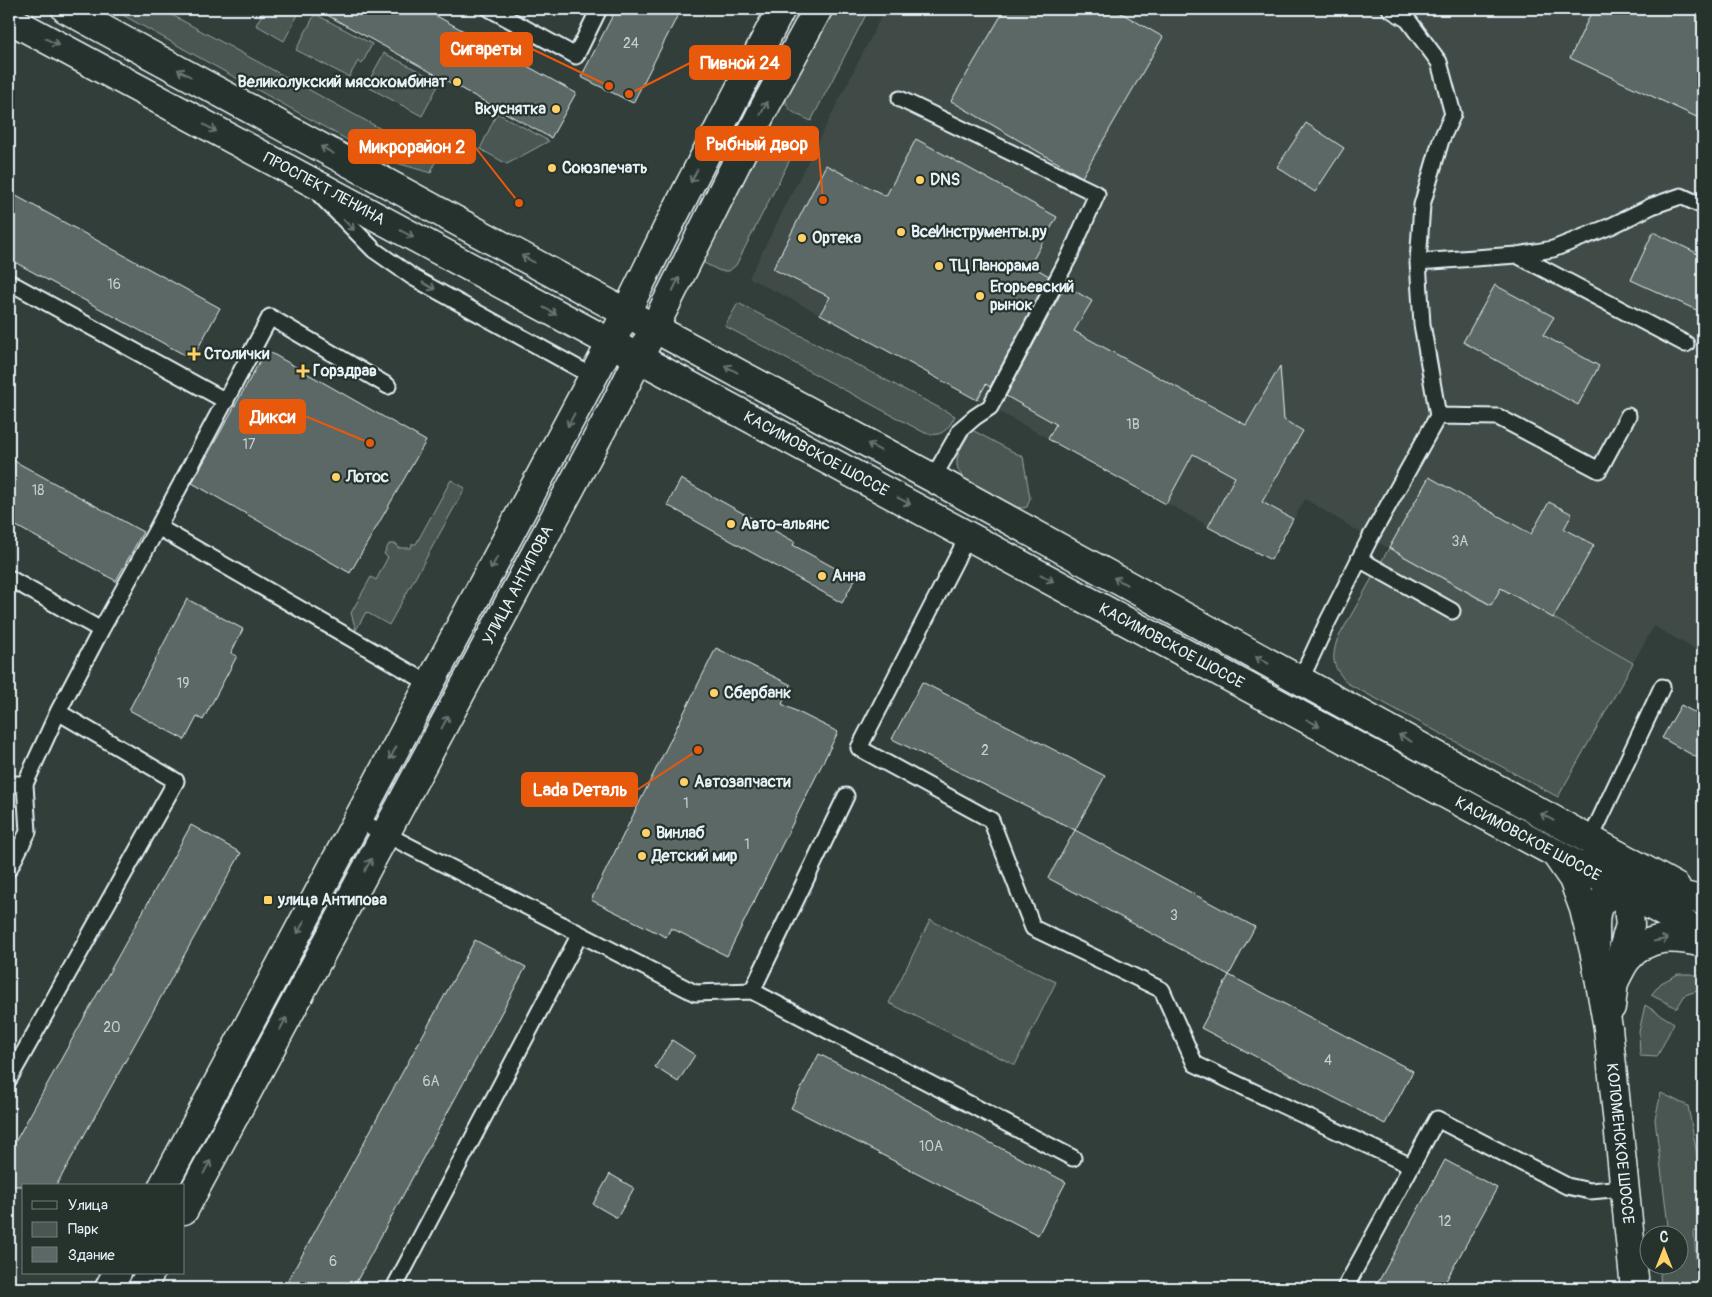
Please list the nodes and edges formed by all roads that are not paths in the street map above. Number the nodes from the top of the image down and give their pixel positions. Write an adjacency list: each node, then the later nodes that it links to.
1 (66, 9): 14 (main road, one-way to 1)
2 (490, 9): 3 (lane)
3 (599, 9)
4 (781, 9): 14 (main road, УЛИЦА АНТИПОВА, one-way to 14)
5 (818, 9): 15 (main road, УЛИЦА АНТИПОВА, one-way to 5)
6 (1390, 9): 12 (lane)
7 (9, 19): 9 (main road, ПРОСПЕКТ ЛЕНИНА, one-way to 9)
8 (900, 99): 24 (lane)
9 (302, 178): 16 (main road, ПРОСПЕКТ ЛЕНИНА, one-way to 16); 19 (lane, one-way to 19)
10 (1703, 206): 11 (lane)
11 (1517, 255): 12 (lane); 17 (lane)
12 (1418, 262): 22 (lane)
13 (9, 282): 21 (lane)
14 (626, 312): 15 (main road); 16 (main road, УЛИЦА АНТИПОВА)
15 (654, 328): 18 (main road, УЛИЦА АНТИПОВА); 24 (main road, КАСИМОВСКОЕ ШОССЕ, one-way to 15)
16 (611, 343): 18 (main road, ПРОСПЕКТ ЛЕНИНА); 19 (main road, УЛИЦА АНТИПОВА)
17 (1686, 344)
18 (640, 358): 26 (main road, КАСИМОВСКОЕ ШОССЕ, one-way to 26); 40 (main road, УЛИЦА АНТИПОВА, one-way to 18)
19 (594, 377): 32 (main road, УЛИЦА АНТИПОВА, one-way to 32)
20 (388, 386): 21 (lane)
21 (226, 401): 25 (lane)
22 (1438, 416): 23 (lane); 27 (lane)
23 (1628, 416)
24 (932, 478): 31 (main road, КАСИМОВСКОЕ ШОССЕ, one-way to 24)
25 (158, 526): 30 (lane); 32 (lane)
26 (968, 536): 34 (main road, КАСИМОВСКОЕ ШОССЕ, one-way to 34); 55 (lane)
27 (1359, 560): 29 (lane); 31 (lane)
28 (9, 578): 30 (lane)
29 (1452, 611)
30 (101, 630): 35 (lane)
31 (1300, 681): 34 (main road); 41 (main road, КАСИМОВСКОЕ ШОССЕ, one-way to 31)
32 (430, 684): 39 (main road, УЛИЦА АНТИПОВА, one-way to 39)
33 (1662, 687): 41 (lane)
34 (1287, 709): 42 (main road, КАСИМОВСКОЕ ШОССЕ, one-way to 42)
35 (58, 712): 37 (lane); 53 (lane)
36 (9, 784): 37 (lane)
37 (26, 784): 43 (lane)
38 (846, 796): 51 (lane)
39 (358, 820): 40 (lane); 56 (main road, УЛИЦА АНТИПОВА, one-way to 56)
40 (385, 834): 46 (lane); 58 (main road, УЛИЦА АНТИПОВА, one-way to 40)
41 (1590, 840): 44 (main road, КОЛОМЕНСКОЕ ШОССЕ); 45 (main road, КАСИМОВСКОЕ ШОССЕ)
42 (1554, 853): 44 (main road, КАСИМОВСКОЕ ШОССЕ); 49 (main road, КОЛОМЕНСКОЕ ШОССЕ)
43 (9, 870)
44 (1623, 891): 45 (main road); 47 (main road, КАСИМОВСКОЕ ШОССЕ); 49 (main road); 50 (main road, КОЛОМЕНСКОЕ ШОССЕ)
45 (1700, 901)
46 (580, 934): 51 (lane); 63 (lane)
47 (1703, 934)
48 (1703, 943): 50 (main road, one-way to 48)
49 (1595, 955): 52 (main road, КОЛОМЕНСКОЕ ШОССЕ)
50 (1614, 981): 52 (main road, КОЛОМЕНСКОЕ ШОССЕ)
51 (752, 991): 54 (lane)
52 (1608, 1028): 57 (main road, КОЛОМЕНСКОЕ ШОССЕ)
53 (9, 1078)
54 (1073, 1158)
55 (1411, 1166): 57 (lane); 64 (lane)
56 (164, 1184)
57 (1624, 1188): 65 (main road, КОЛОМЕНСКОЕ ШОССЕ)
58 (185, 1208)
59 (116, 1274): 61 (main road)
60 (149, 1274): 62 (main road)
61 (109, 1288)
62 (142, 1288)
63 (394, 1288)
64 (1345, 1288)
65 (1635, 1288)

